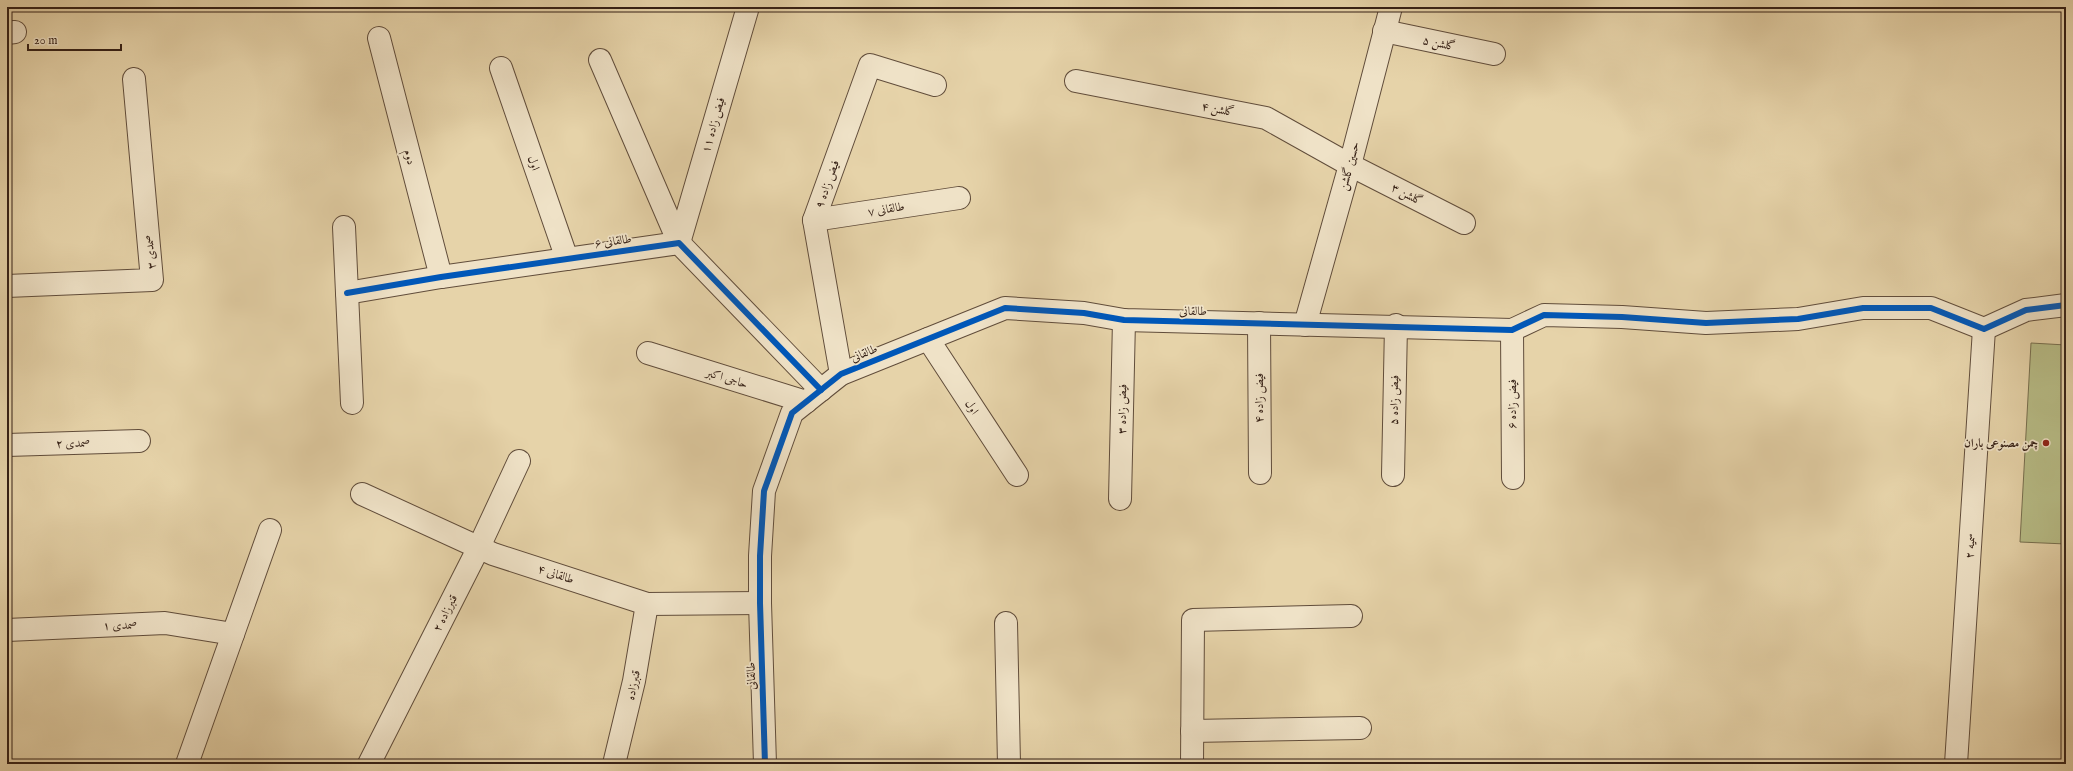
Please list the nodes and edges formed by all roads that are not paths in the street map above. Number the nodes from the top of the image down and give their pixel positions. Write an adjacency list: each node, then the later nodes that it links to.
1 (748, 7): 16 (street, فیض زاده ۱۱)
2 (1391, 7): 3 (street, حسین گلشن)
3 (1384, 31): 5 (street, گلشن ۵); 11 (street, حسین گلشن)
4 (379, 38): 18 (street, دوم)
5 (1494, 54)
6 (600, 60): 16 (street)
7 (501, 68): 17 (street, اول)
8 (134, 79): 19 (street, صمدی ۳)
9 (1076, 81): 11 (street, گلشن ۴)
10 (935, 85): 13 (street, فیض زاده ۹)
11 (1350, 165): 14 (street, گلشن ۳); 24 (street, حسین گلشن)
12 (959, 198): 13 (street, طالقانی ۷)
13 (814, 220): 30 (street, فیض زاده ۹)
14 (1464, 223)
15 (344, 227): 20 (street)
16 (679, 242): 17 (street, طالقانی ۶); 31 (street)
17 (567, 259): 18 (street, طالقانی ۶)
18 (441, 277): 20 (street, طالقانی ۶)
19 (7, 286)
20 (347, 293): 32 (street)
21 (2066, 305): 26 (street)
22 (1124, 320): 23 (street, طالقانی); 28 (street, طالقانی); 41 (street, فیض زاده ۳)
23 (1259, 323): 24 (street, طالقانی); 36 (street, فیض زاده ۴)
24 (1305, 325): 25 (street, طالقانی)
25 (1396, 326): 27 (street, طالقانی); 38 (street, فیض زاده ۵)
26 (1984, 329): 27 (street); 58 (street, سمیه ۲)
27 (1512, 330): 39 (street, فیض زاده ۶)
28 (928, 339): 30 (street, طالقانی); 37 (street, اول)
29 (648, 353): 31 (street, حاجی اکبر)
30 (842, 374): 31 (street, طالقانی)
31 (813, 396): 44 (street, طالقانی)
32 (352, 403)
33 (139, 441): 34 (street, صمدی ۲)
34 (7, 445)
35 (519, 461): 43 (street, قنبرزاده ۲)
36 (1260, 473)
37 (1017, 475)
38 (1393, 475)
39 (1513, 478)
40 (362, 494): 43 (street, طالقانی ۴)
41 (1120, 499)
42 (270, 530): 49 (street)
43 (479, 547): 45 (street, طالقانی ۴); 53 (street, قنبرزاده ۲)
44 (760, 603): 45 (street, طالقانی ۴); 55 (street, طالقانی)
45 (647, 604): 54 (street, قنبرزاده)
46 (1351, 616): 51 (street)
47 (1006, 623): 56 (street)
48 (7, 630): 49 (street, صمدی ۱)
49 (233, 634): 52 (street)
50 (1360, 728): 51 (street)
51 (1192, 731): 57 (street)
52 (187, 764)
53 (369, 764)
54 (614, 764)
55 (765, 764)
56 (1009, 764)
57 (1192, 764)
58 (1956, 764)

